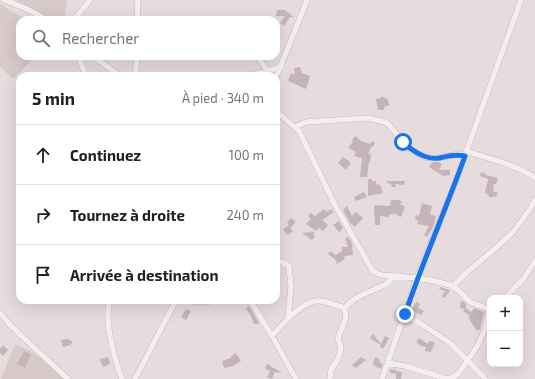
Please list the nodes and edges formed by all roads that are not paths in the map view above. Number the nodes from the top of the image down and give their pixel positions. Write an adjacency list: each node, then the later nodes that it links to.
1 (4, 0): 6 (street)
2 (90, 0): 7 (street)
3 (138, 0): 8 (street)
4 (306, 0): 13 (street)
5 (521, 0): 22 (street)
6 (40, 16)
7 (77, 16)
8 (137, 16)
9 (80, 60): 15 (street)
10 (98, 60): 16 (street)
11 (137, 60): 17 (street)
12 (260, 60): 14 (street)
13 (281, 67): 14 (street); 19 (street)
14 (267, 70): 18 (street)
15 (84, 72)
16 (115, 72)
17 (135, 72)
18 (261, 72)
19 (278, 72)
20 (280, 114): 21 (street)
21 (295, 127): 22 (street); 27 (street)
22 (466, 153): 23 (street); 28 (street)
23 (535, 178)
24 (535, 200): 29 (street)
25 (535, 261): 30 (street)
26 (280, 262): 38 (street)
27 (395, 276): 28 (street); 35 (street)
28 (417, 278): 29 (street); 37 (street)
29 (453, 286): 34 (street)
30 (508, 295)
31 (108, 304): 44 (street)
32 (174, 304): 45 (street)
33 (253, 304): 40 (street)
34 (487, 308)
35 (344, 309): 38 (street); 47 (street)
36 (0, 313): 43 (street)
37 (405, 314): 41 (street); 42 (street)
38 (288, 318): 40 (street)
39 (487, 320): 41 (street)
40 (272, 336): 46 (street)
41 (468, 361): 42 (street); 49 (street)
42 (388, 363): 48 (street)
43 (67, 378)
44 (122, 379)
45 (135, 379)
46 (296, 379)
47 (330, 379)
48 (382, 379)
49 (485, 379)

